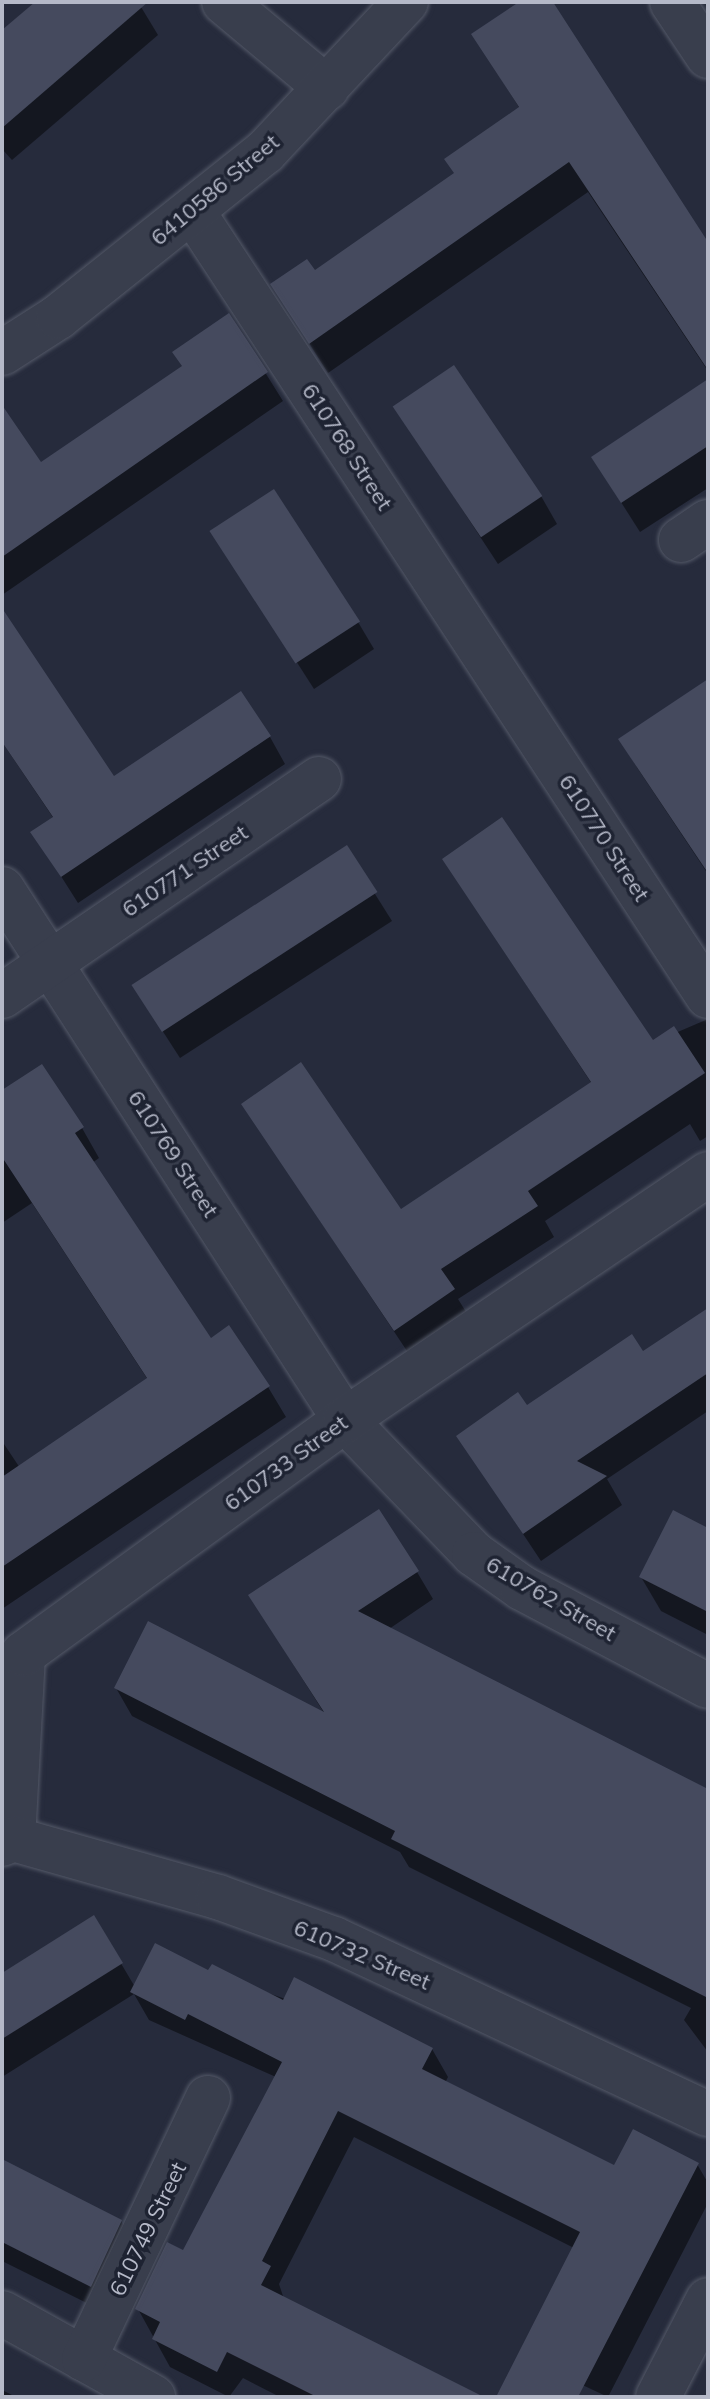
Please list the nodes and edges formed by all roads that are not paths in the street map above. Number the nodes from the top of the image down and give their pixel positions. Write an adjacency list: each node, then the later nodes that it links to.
1 (224, 2): 5 (street)
2 (406, 2): 5 (street, 6410586 Street)
3 (672, 2): 4 (street)
4 (708, 56)
5 (327, 88): 6 (street, 6410586 Street)
6 (193, 212): 7 (street, 6410586 Street); 8 (street, 610768 Street)
7 (2, 353)
8 (500, 681): 13 (street, 610770 Street)
9 (319, 779): 11 (street, 610771 Street)
10 (2, 889): 11 (street, 610769 Street)
11 (50, 964): 12 (street, 610771 Street); 15 (street, 610769 Street)
12 (2, 996)
13 (708, 996)
14 (708, 1174): 15 (street, 610733 Street)
15 (345, 1420): 16 (street, 610733 Street); 17 (street, 610762 Street)
16 (12, 1650): 18 (street, 610733 Street)
17 (708, 1686)
18 (7, 1842): 20 (street, 610732 Street)
19 (208, 2098): 23 (street, 610749 Street)
20 (708, 2114)
21 (708, 2300): 25 (street)
22 (2, 2313): 23 (street)
23 (84, 2359): 24 (street)
24 (153, 2397)
25 (658, 2397)

